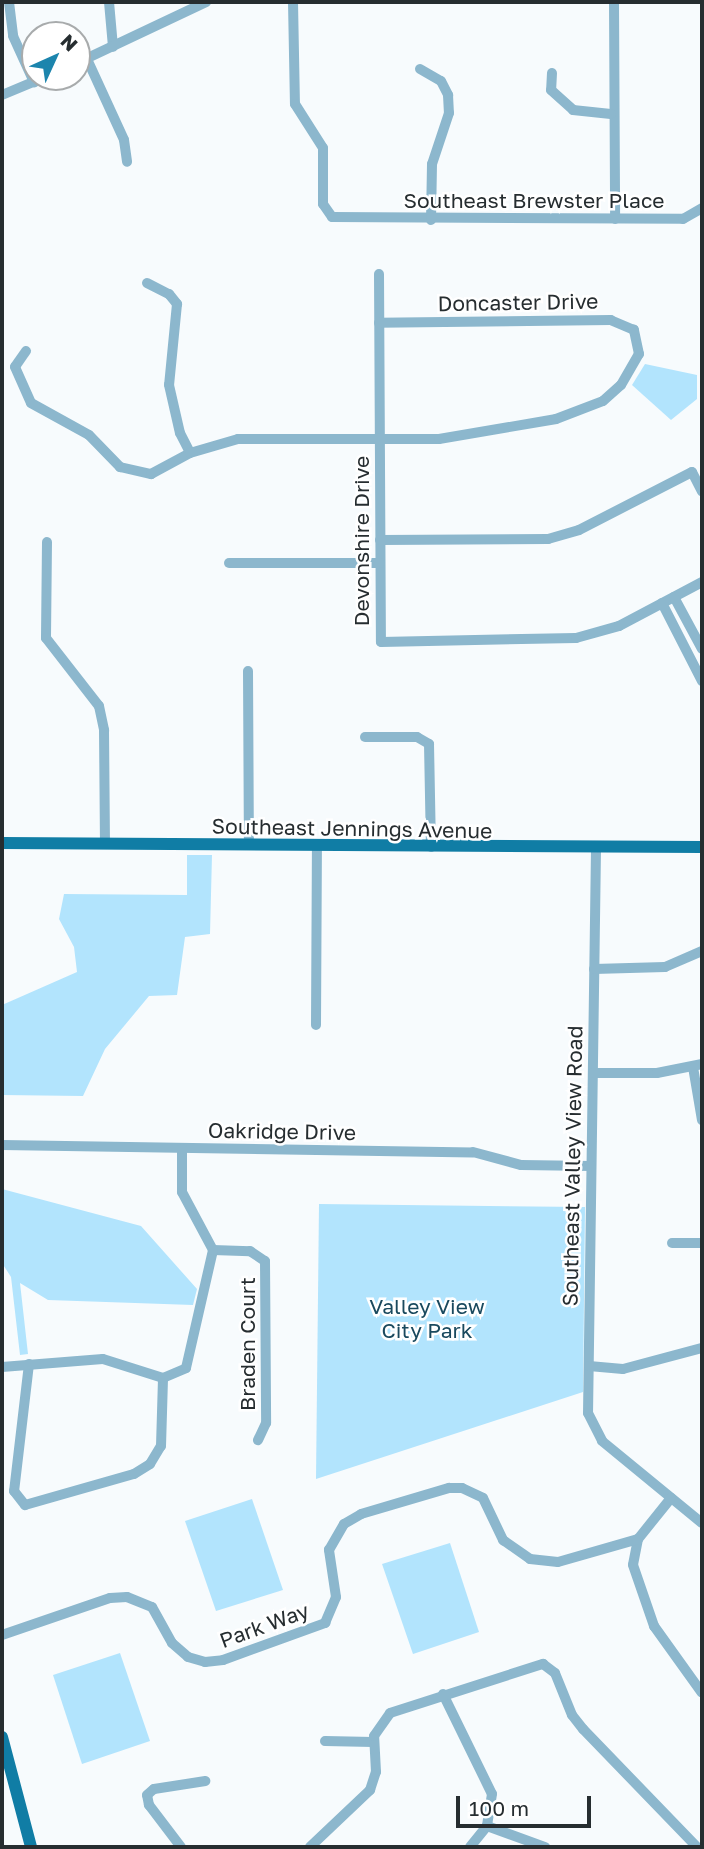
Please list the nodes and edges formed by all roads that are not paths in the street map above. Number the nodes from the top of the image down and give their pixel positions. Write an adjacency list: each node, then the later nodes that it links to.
1 (9, 2): 7 (street)
2 (109, 2): 6 (street)
3 (206, 2): 6 (street)
4 (293, 2): 18 (street, Southeast Brewster Place)
5 (614, 2): 14 (street)
6 (113, 47): 8 (street)
7 (21, 54)
8 (91, 57)
9 (420, 69): 18 (street)
10 (552, 74): 14 (street)
11 (91, 78): 15 (street)
12 (21, 87): 13 (street)
13 (2, 95)
14 (611, 114): 17 (street)
15 (127, 162)
16 (702, 208): 17 (street, Southeast Brewster Place)
17 (615, 219): 18 (street, Southeast Brewster Place)
18 (431, 220)
19 (379, 274): 21 (street, Devonshire Drive)
20 (147, 283): 24 (street)
21 (379, 323): 23 (street, Devonshire Drive); 23 (street, Doncaster Drive)
22 (26, 351): 24 (street)
23 (380, 442): 24 (street); 26 (street, Devonshire Drive)
24 (190, 453)
25 (702, 492): 26 (street)
26 (380, 540): 28 (street, Devonshire Drive)
27 (47, 542): 38 (street)
28 (380, 563): 29 (street); 32 (street, Devonshire Drive)
29 (229, 564)
30 (702, 582): 31 (street, Devonshire Drive)
31 (674, 597): 32 (street, Devonshire Drive); 33 (street)
32 (662, 603): 35 (street)
33 (702, 649)
34 (248, 671): 39 (street)
35 (702, 681)
36 (365, 737): 41 (street)
37 (2, 843): 38 (main road, Southeast Jennings Avenue)
38 (105, 844): 39 (main road, Southeast Jennings Avenue)
39 (249, 845): 40 (main road, Southeast Jennings Avenue)
40 (317, 846): 41 (main road, Southeast Jennings Avenue); 46 (street)
41 (431, 848): 43 (main road, Southeast Jennings Avenue)
42 (702, 848): 43 (main road, Southeast Jennings Avenue)
43 (597, 849): 45 (street, Southeast Valley View Road)
44 (702, 951): 45 (street)
45 (594, 969): 48 (street, Southeast Valley View Road)
46 (316, 1025)
47 (698, 1066): 48 (street); 49 (street)
48 (593, 1073): 52 (street, Southeast Valley View Road)
49 (702, 1119)
50 (2, 1145): 51 (street)
51 (182, 1149): 52 (street, Oakridge Drive); 55 (street, Oakridge Drive)
52 (591, 1166): 58 (street, Southeast Valley View Road)
53 (672, 1243): 54 (street)
54 (702, 1243)
55 (213, 1250): 60 (street); 61 (street, Braden Court)
56 (702, 1348): 58 (street)
57 (29, 1364): 59 (street); 60 (street); 60 (street)
58 (589, 1366): 62 (street, Southeast Valley View Road)
59 (2, 1367)
60 (163, 1378)
61 (258, 1440)
62 (671, 1498): 63 (street, Southeast Valley View Road); 64 (street)
63 (702, 1523)
64 (638, 1539): 65 (street, Park Way); 66 (street)
65 (2, 1635)
66 (702, 1693)
67 (443, 1694): 70 (street); 73 (street); 79 (street)
68 (2, 1737): 71 (main road)
69 (325, 1741): 70 (street)
70 (373, 1742): 76 (street)
71 (7, 1770): 74 (main road)
72 (205, 1781): 75 (street)
73 (487, 1826): 77 (street); 78 (street)
74 (31, 1847)
75 (181, 1847)
76 (310, 1847)
77 (470, 1847)
78 (545, 1847)
79 (696, 1847)

